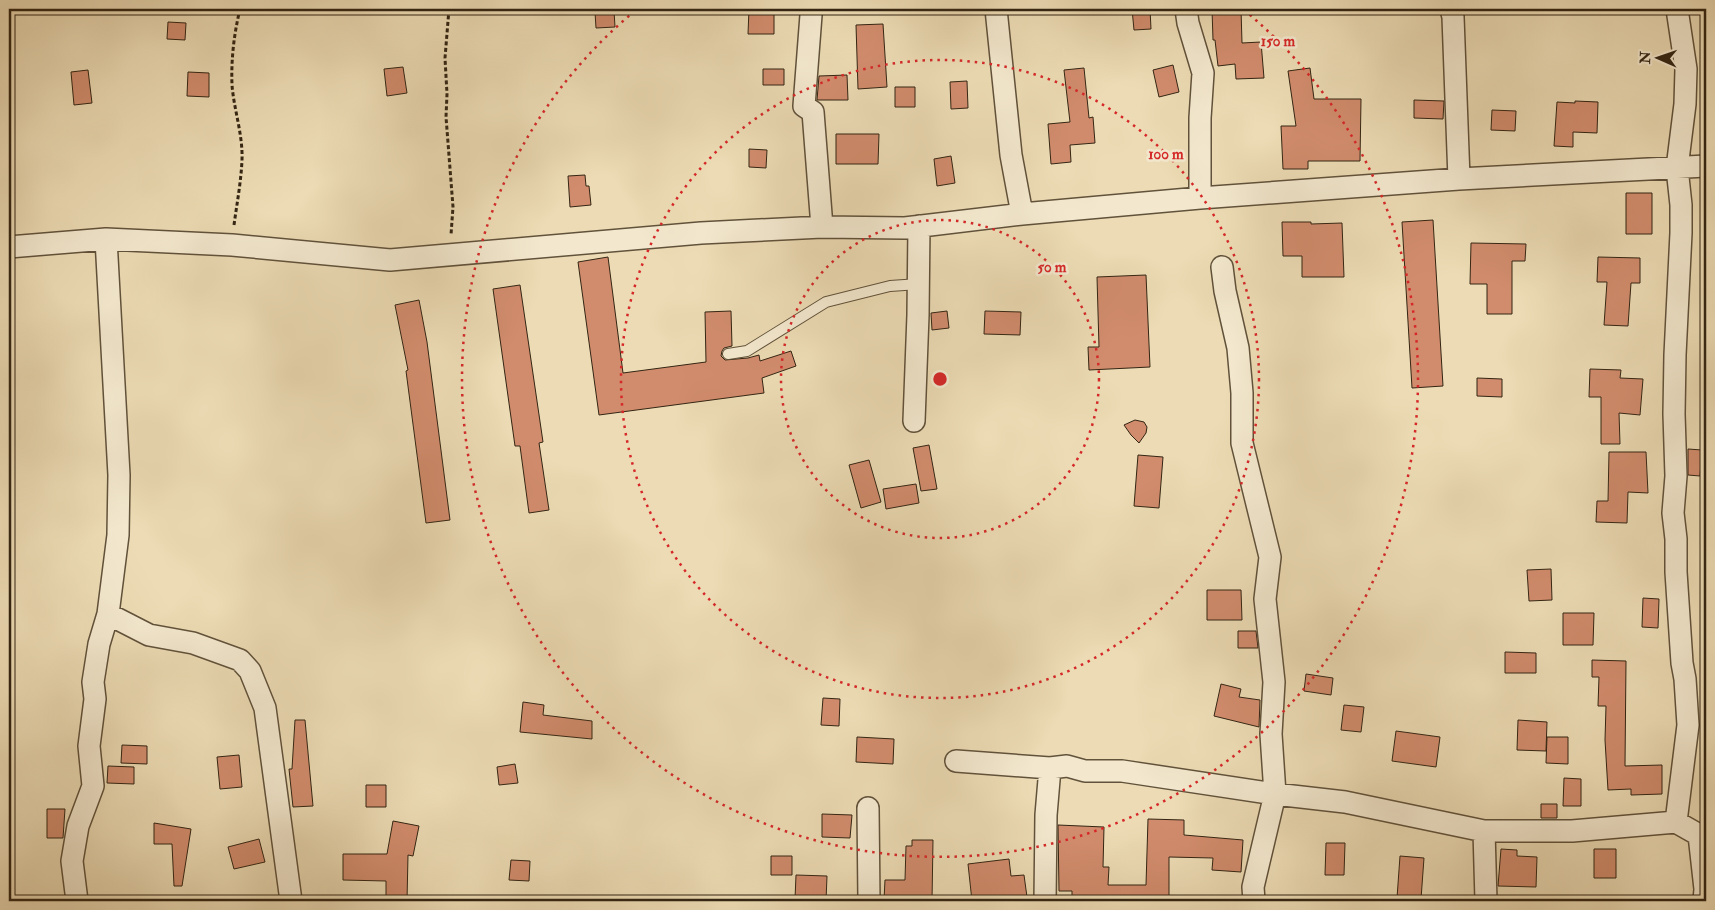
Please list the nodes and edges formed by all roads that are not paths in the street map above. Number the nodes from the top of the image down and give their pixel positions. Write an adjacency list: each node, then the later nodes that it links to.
1 (810, 9): 12 (street)
2 (996, 9): 10 (street)
3 (1186, 9): 9 (street)
4 (1451, 9): 8 (street)
5 (1677, 9): 7 (street)
6 (1706, 166): 7 (street)
7 (1677, 168): 8 (street); 24 (street)
8 (1459, 179): 9 (street)
9 (1200, 198): 10 (street)
10 (1022, 214): 11 (street)
11 (919, 226): 12 (street); 16 (street)
12 (822, 227): 13 (street)
13 (106, 239): 14 (street); 19 (street)
14 (9, 247)
15 (1222, 267): 22 (street)
16 (919, 284): 17 (lane); 18 (street)
17 (728, 354)
18 (914, 421)
19 (108, 614): 27 (street); 28 (street)
20 (956, 761): 21 (street)
21 (1050, 768): 22 (street); 30 (street)
22 (1275, 794): 25 (street); 31 (street)
23 (868, 808): 29 (street)
24 (1676, 822): 25 (street); 26 (street)
25 (1484, 830): 32 (street)
26 (1703, 835): 33 (street)
27 (77, 901)
28 (291, 901)
29 (869, 901)
30 (1045, 901)
31 (1254, 901)
32 (1486, 901)
33 (1704, 901)

